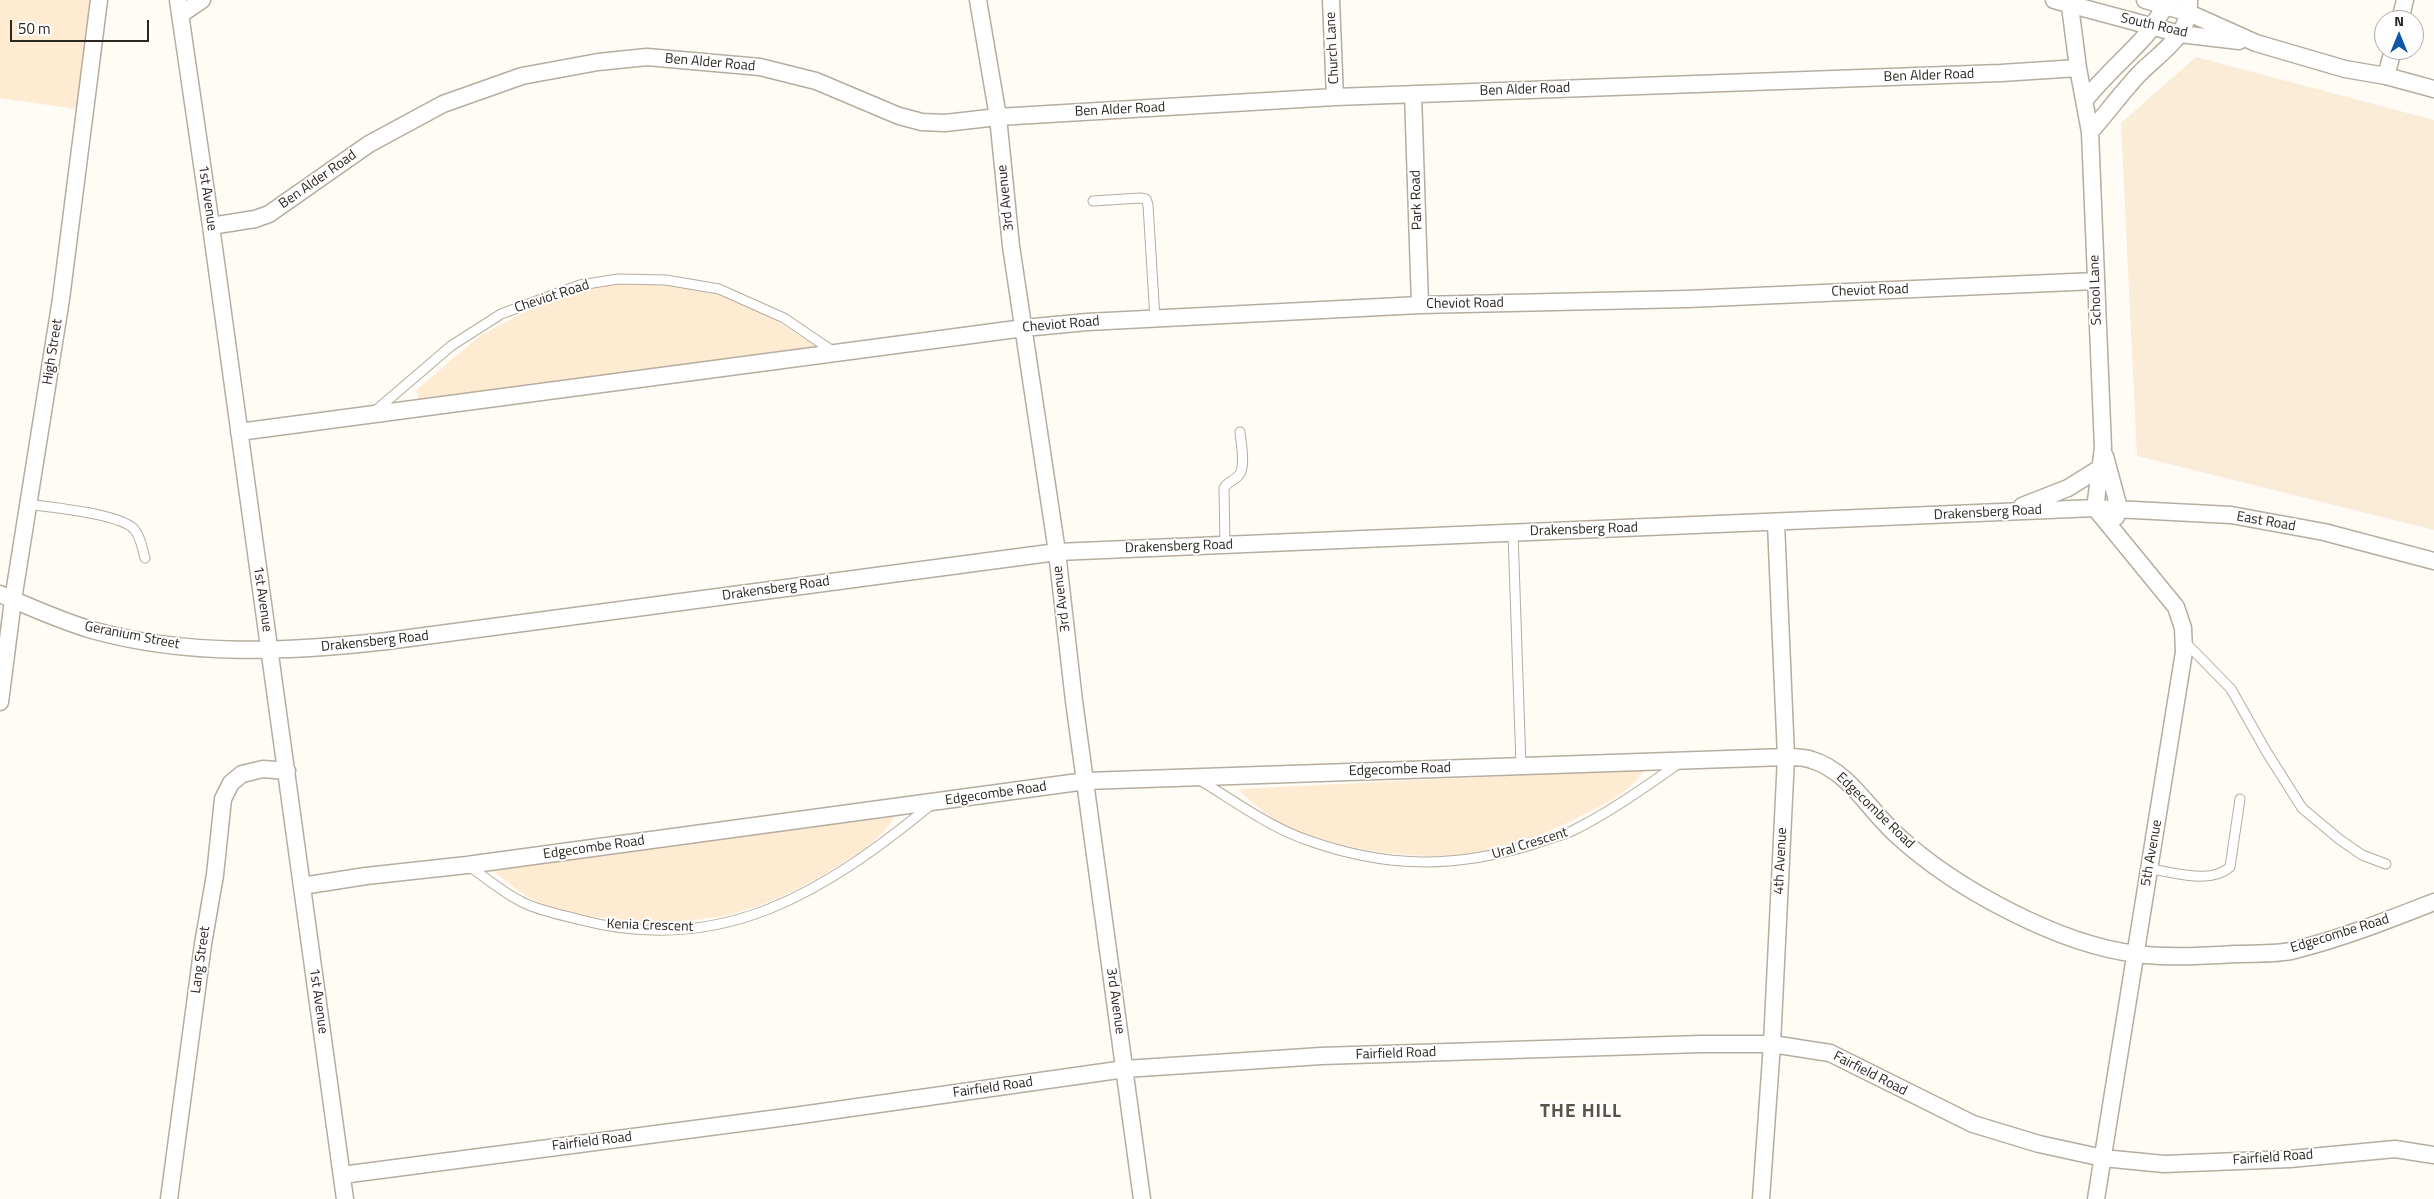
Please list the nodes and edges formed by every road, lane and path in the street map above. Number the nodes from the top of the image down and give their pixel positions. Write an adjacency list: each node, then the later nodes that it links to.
1 (99, 0): 35 (street, High Street)
2 (202, 0): 10 (street)
3 (978, 0): 21 (street, 3rd Avenue)
4 (1330, 0): 19 (street, Church Lane)
5 (2054, 0): 8 (street, South Road)
6 (2145, 0): 7 (street, South Road)
7 (2169, 2): 9 (street, South Road); 11 (street)
8 (2070, 6): 11 (street, South Road); 15 (street, School Lane)
9 (2189, 6): 12 (street); 13 (street, South Road)
10 (179, 7): 24 (street, 1st Avenue)
11 (2153, 26): 12 (street, South Road); 20 (street)
12 (2180, 34): 13 (street, South Road); 22 (street)
13 (2256, 43): 16 (street, South Road)
14 (2390, 60): 16 (street)
15 (2078, 68): 18 (street, Ben Alder Road); 20 (street, School Lane)
16 (2386, 76): 17 (street, South Road)
17 (2434, 89)
18 (1413, 94): 19 (street, Ben Alder Road); 26 (street, Park Road)
19 (1335, 97): 21 (street, Ben Alder Road)
20 (2086, 100): 22 (street, School Lane)
21 (998, 117): 24 (street, Ben Alder Road); 28 (street, 3rd Avenue)
22 (2090, 132): 25 (street, School Lane)
23 (1093, 202): 27 (lane)
24 (212, 226): 31 (street, 1st Avenue)
25 (2096, 281): 26 (street, Cheviot Road); 33 (street, School Lane)
26 (1420, 305): 27 (street, Cheviot Road)
27 (1155, 319): 28 (street, Cheviot Road)
28 (1024, 328): 29 (street, Cheviot Road); 43 (street, 3rd Avenue)
29 (837, 353): 30 (street, Cheviot Road); 30 (lane, Cheviot Road)
30 (373, 412): 31 (street, Cheviot Road)
31 (239, 432): 48 (street, 1st Avenue)
32 (1240, 432): 42 (lane)
33 (2103, 448): 34 (street, School Lane); 37 (street, School Lane)
34 (2100, 468): 36 (street, School Lane); 38 (street)
35 (28, 504): 44 (lane); 46 (street, High Street)
36 (2095, 508): 37 (street, East Road); 38 (street, Drakensberg Road); 40 (street, 5th Avenue)
37 (2119, 508): 40 (street); 45 (street, East Road)
38 (2006, 512): 39 (street, Drakensberg Road)
39 (1776, 522): 41 (street, Drakensberg Road); 50 (street, 4th Avenue)
40 (2113, 528): 47 (street, 5th Avenue)
41 (1513, 533): 42 (street, Drakensberg Road); 52 (lane)
42 (1226, 545): 43 (street, Drakensberg Road)
43 (1057, 552): 48 (street, Drakensberg Road); 55 (street, 3rd Avenue)
44 (145, 558)
45 (2434, 561)
46 (6, 597): 48 (street, Geranium Street); 49 (street, High Street)
47 (2183, 641): 58 (lane); 60 (street, 5th Avenue)
48 (269, 650): 53 (street, 1st Avenue)
49 (0, 702)
50 (1786, 757): 51 (street, Edgecombe Road); 63 (street, Edgecombe Road); 64 (street, 4th Avenue)
51 (1682, 760): 52 (street, Edgecombe Road); 54 (lane, Ural Crescent)
52 (1521, 766): 54 (street, Edgecombe Road)
53 (287, 771): 61 (street, 1st Avenue); 69 (street, Lang Street)
54 (1196, 778): 55 (street, Edgecombe Road)
55 (1086, 781): 57 (street, Edgecombe Road); 65 (street, 3rd Avenue)
56 (2240, 799): 60 (lane)
57 (933, 803): 59 (street, Edgecombe Road); 59 (lane, Kenia Crescent)
58 (2386, 864)
59 (467, 865): 61 (street, Edgecombe Road)
60 (2150, 869): 63 (street, 5th Avenue)
61 (302, 886): 68 (street, 1st Avenue)
62 (2434, 902): 63 (street, Edgecombe Road)
63 (2135, 954): 67 (street, 5th Avenue)
64 (1772, 1044): 65 (street, Fairfield Road); 67 (street, Fairfield Road); 72 (street, 4th Avenue)
65 (1124, 1069): 68 (street, Fairfield Road); 71 (street, 3rd Avenue)
66 (2434, 1155): 67 (street, Fairfield Road)
67 (2103, 1158): 73 (street, 5th Avenue)
68 (342, 1175): 70 (street, 1st Avenue)
69 (169, 1199)
70 (345, 1199)
71 (1142, 1199)
72 (1761, 1199)
73 (2096, 1199)

